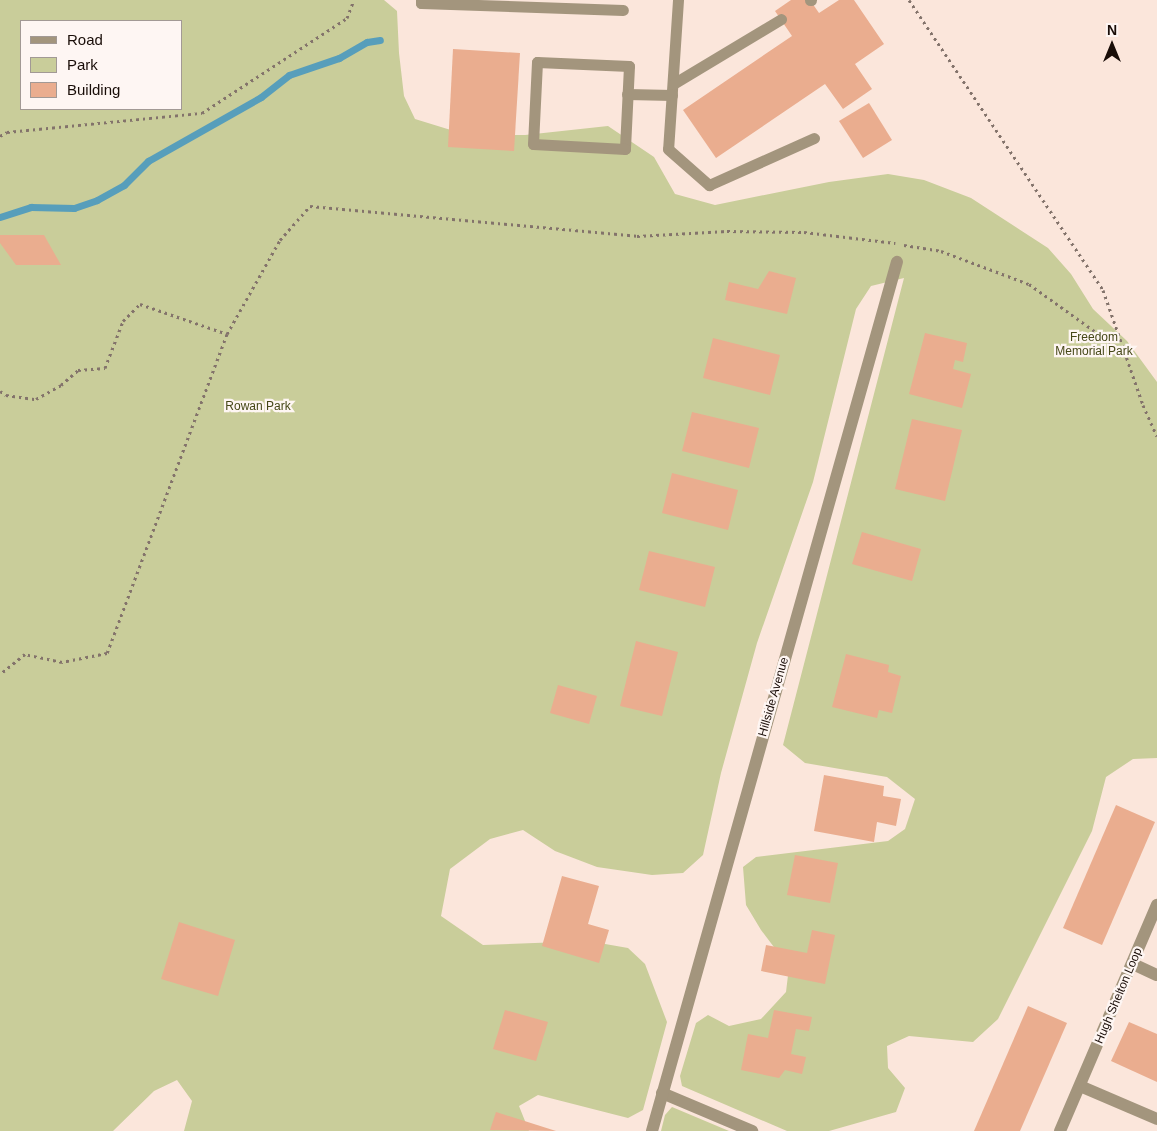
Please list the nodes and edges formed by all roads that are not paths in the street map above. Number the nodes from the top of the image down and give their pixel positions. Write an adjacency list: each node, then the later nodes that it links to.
1 (420, 0): 3 (lane)
2 (678, 0): 6 (lane)
3 (472, 2): 4 (lane)
4 (623, 10)
5 (781, 19): 6 (lane)
6 (672, 90): 7 (lane); 8 (lane)
7 (627, 94): 7 (lane)
8 (814, 138)
9 (897, 262): 14 (street, Hillside Avenue)
10 (1157, 905): 11 (street, Hugh Shelton Loop)
11 (1133, 964): 12 (street); 13 (street, Hugh Shelton Loop)
12 (1157, 975)
13 (1080, 1086): 15 (street); 18 (street, Hugh Shelton Loop)
14 (662, 1093): 16 (street, Hillside Avenue); 17 (street)
15 (1157, 1119)
16 (652, 1131)
17 (752, 1131)
18 (1060, 1131)

